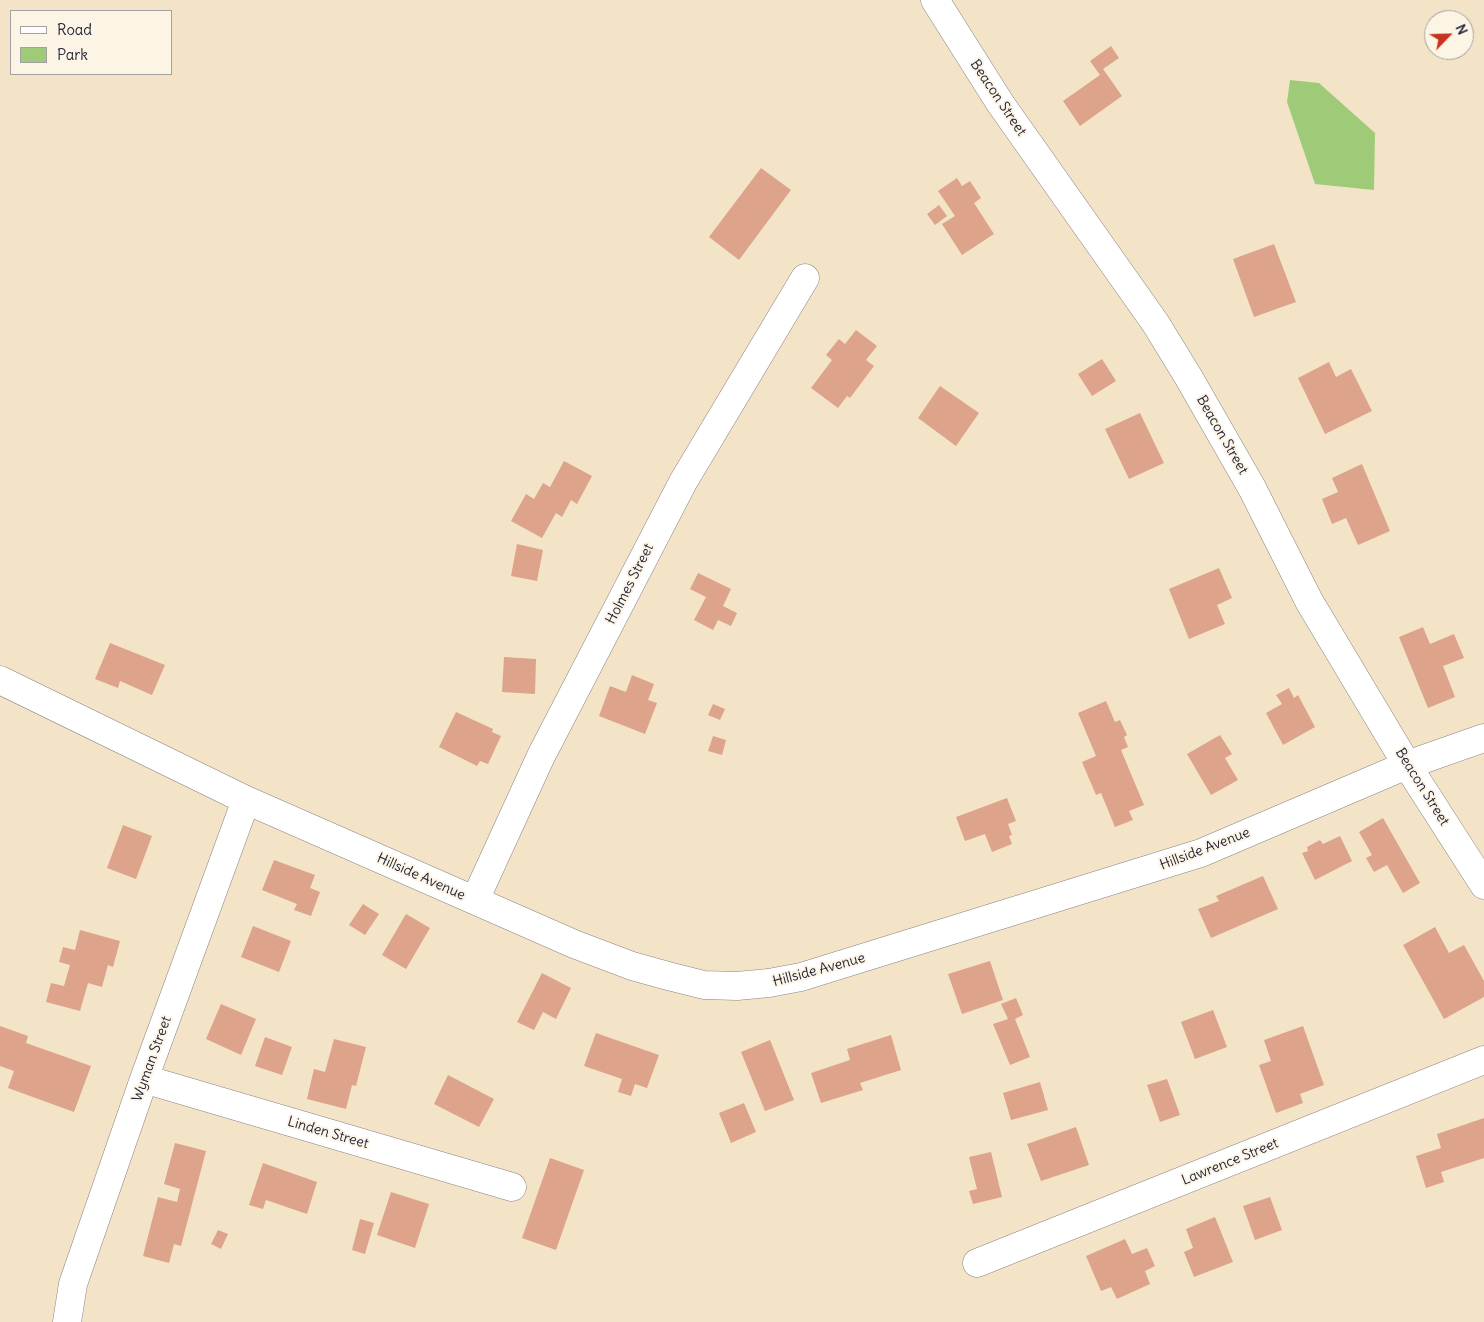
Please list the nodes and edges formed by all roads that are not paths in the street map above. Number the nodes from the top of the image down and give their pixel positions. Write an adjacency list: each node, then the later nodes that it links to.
1 (935, 0): 5 (street, Beacon Street)
2 (805, 278): 8 (street, Holmes Street)
3 (0, 680): 6 (street, Hillside Avenue)
4 (1484, 738): 5 (street, Hillside Avenue)
5 (1407, 765): 7 (street, Beacon Street); 8 (street, Hillside Avenue)
6 (246, 800): 8 (street, Hillside Avenue); 10 (street, Wyman Street)
7 (1484, 885)
8 (475, 900)
9 (1484, 1060): 12 (street, Lawrence Street)
10 (144, 1079): 11 (street, Linden Street); 13 (street, Wyman Street)
11 (512, 1186)
12 (977, 1264)
13 (67, 1322)

